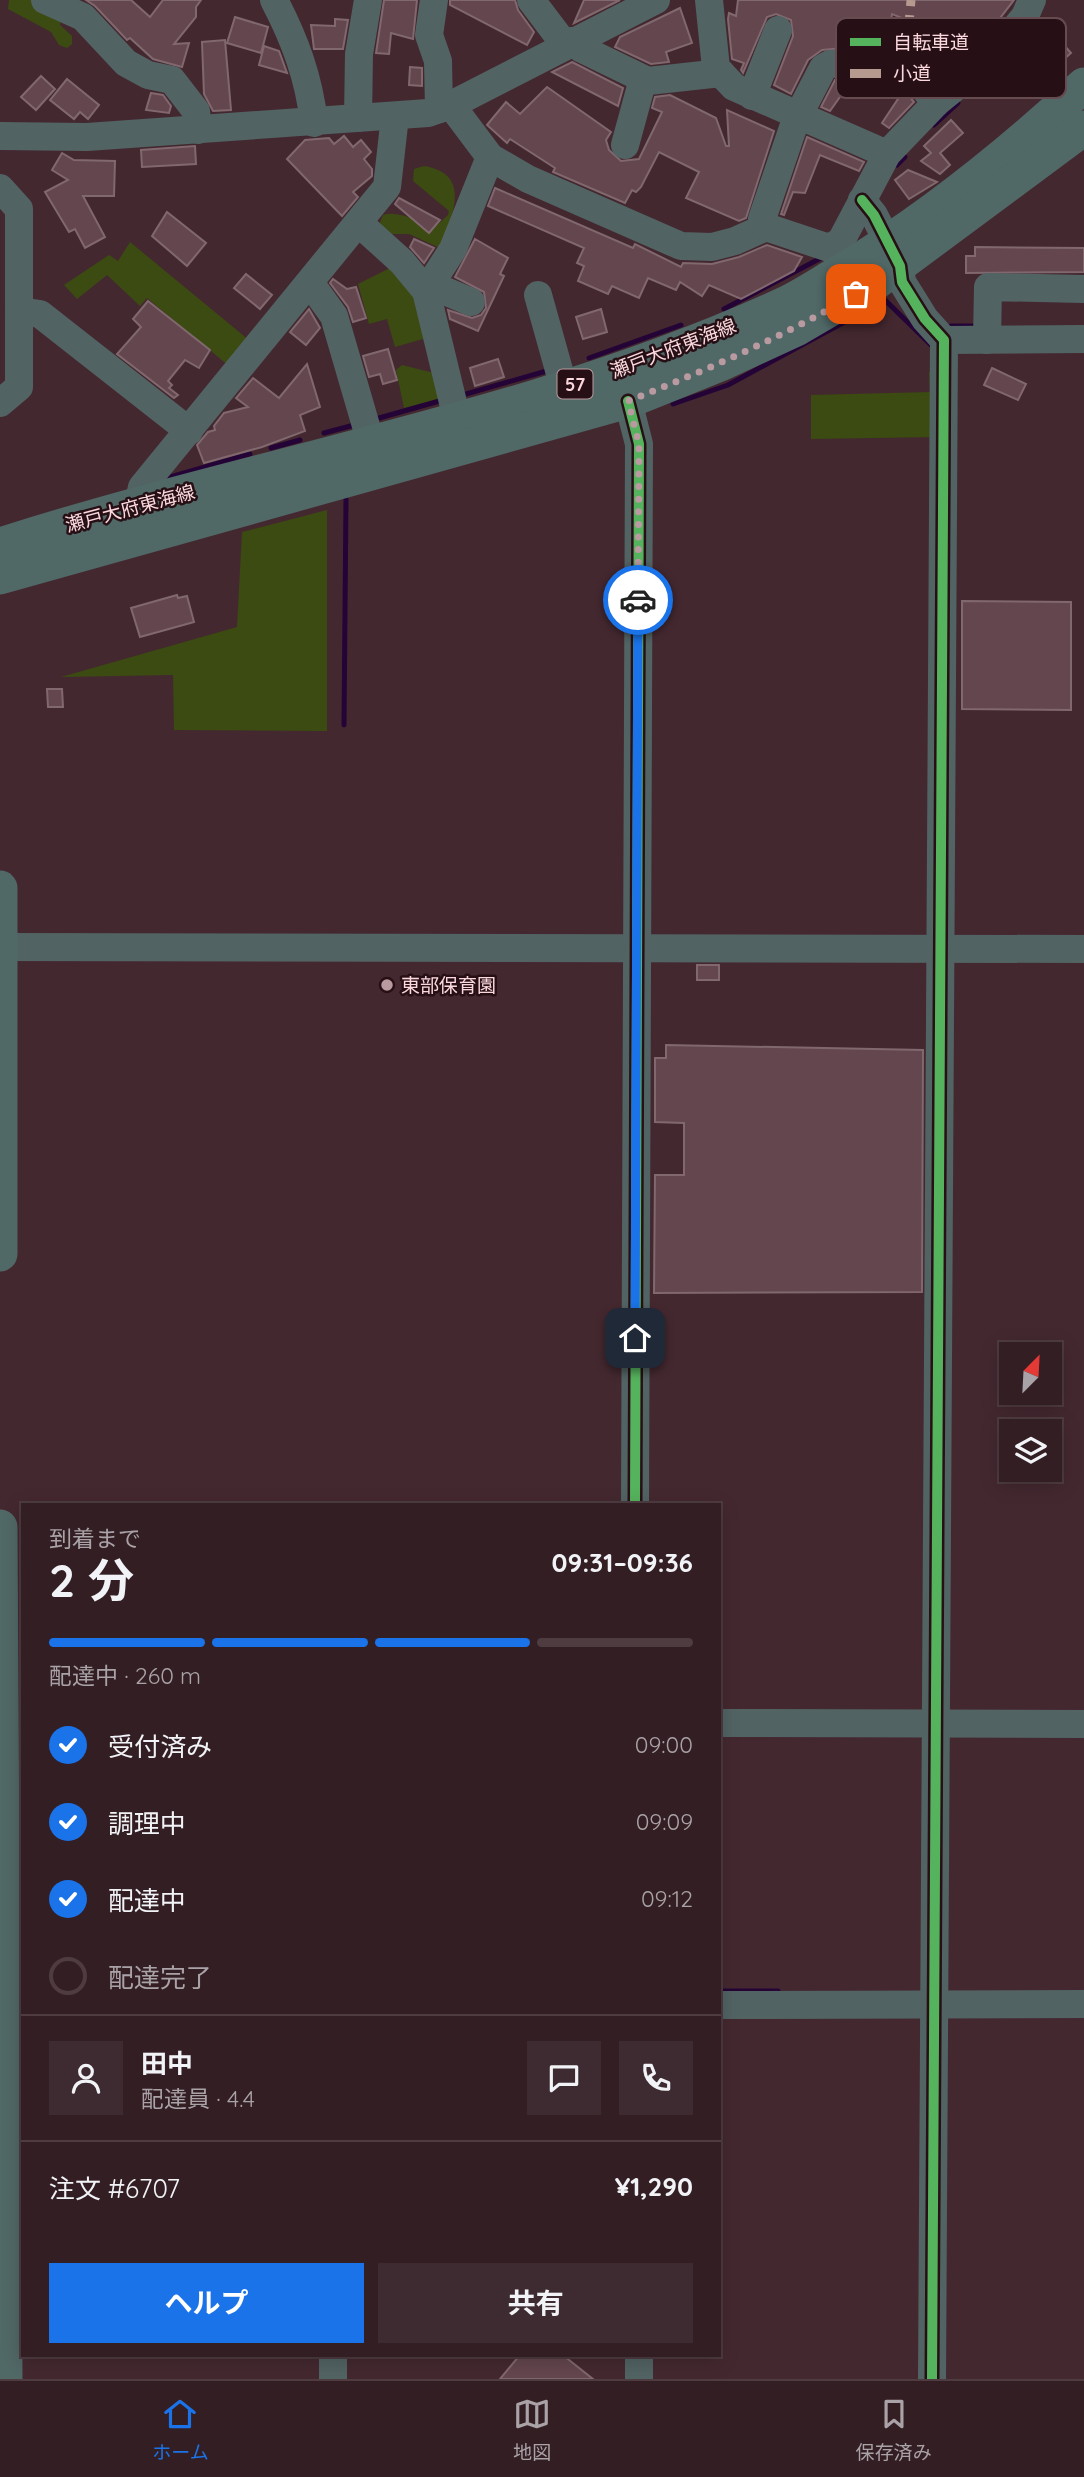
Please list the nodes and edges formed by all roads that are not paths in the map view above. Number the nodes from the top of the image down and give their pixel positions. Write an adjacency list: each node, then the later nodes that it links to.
1 (46, 0): 26 (street)
2 (274, 0): 24 (street)
3 (368, 0): 23 (street)
4 (434, 0): 20 (street)
5 (531, 0): 11 (street)
6 (656, 0): 11 (street)
7 (709, 0): 13 (street)
8 (1032, 0): 9 (street)
9 (1023, 18)
10 (778, 30): 16 (street)
11 (569, 43): 14 (street); 20 (street)
12 (836, 64): 22 (street)
13 (721, 73): 14 (street); 16 (street)
14 (643, 79): 28 (street)
15 (1084, 85): 36 (main road, 瀬戸大府東海線 / 57)
16 (752, 96): 22 (street)
17 (932, 98): 19 (street)
18 (942, 98): 19 (street)
19 (936, 103): 29 (street)
20 (445, 107): 21 (street); 31 (street)
21 (395, 116): 23 (street); 34 (street)
22 (798, 117): 29 (street); 35 (street)
23 (358, 118): 24 (street)
24 (314, 123): 26 (street)
25 (1084, 128): 36 (main road, 瀬戸大府東海線 / 57)
26 (198, 130): 27 (street)
27 (0, 136): 30 (street)
28 (625, 145)
29 (887, 154): 33 (street)
30 (0, 155)
31 (490, 157): 35 (street); 38 (street)
32 (0, 188): 42 (street)
33 (862, 200): 35 (street); 36 (street)
34 (360, 224): 37 (street); 38 (street)
35 (766, 227)
36 (894, 255): 43 (street); 46 (main road, 瀬戸大府東海線 / 57); 47 (main road, 瀬戸大府東海線 / 57)
37 (311, 284): 50 (street); 51 (street)
38 (429, 288): 41 (street); 49 (street)
39 (1083, 289): 44 (street)
40 (538, 295): 46 (street)
41 (471, 302)
42 (19, 311): 48 (street); 50 (street)
43 (951, 340): 44 (street); 57 (street)
44 (987, 340): 45 (street)
45 (1084, 340)
46 (564, 388): 49 (main road, 瀬戸大府東海線 / 57)
47 (628, 401): 54 (main road, 瀬戸大府東海線 / 57); 59 (street)
48 (0, 403)
49 (457, 419): 51 (main road, 瀬戸大府東海線 / 57)
50 (189, 431): 52 (street)
51 (371, 443): 52 (main road, 瀬戸大府東海線 / 57)
52 (138, 506): 53 (main road, 瀬戸大府東海線 / 57)
53 (0, 545)
54 (0, 577)
55 (0, 888): 56 (main road)
56 (2, 947): 59 (street); 60 (main road)
57 (947, 948): 58 (street); 59 (street); 65 (street)
58 (1084, 949)
59 (637, 950): 61 (street)
60 (0, 1254)
61 (635, 1503)
62 (0, 1527): 63 (main road)
63 (2, 1719): 67 (main road)
64 (721, 1723): 65 (street)
65 (943, 1723): 66 (street); 68 (street)
66 (1084, 1724)
67 (9, 1998): 73 (main road)
68 (942, 2004): 69 (street); 70 (street); 76 (street); 77 (street)
69 (1084, 2004)
70 (721, 2005)
71 (333, 2357): 74 (street)
72 (639, 2357): 75 (street)
73 (5, 2379)
74 (333, 2379)
75 (639, 2379)
76 (932, 2379)
77 (949, 2379)

